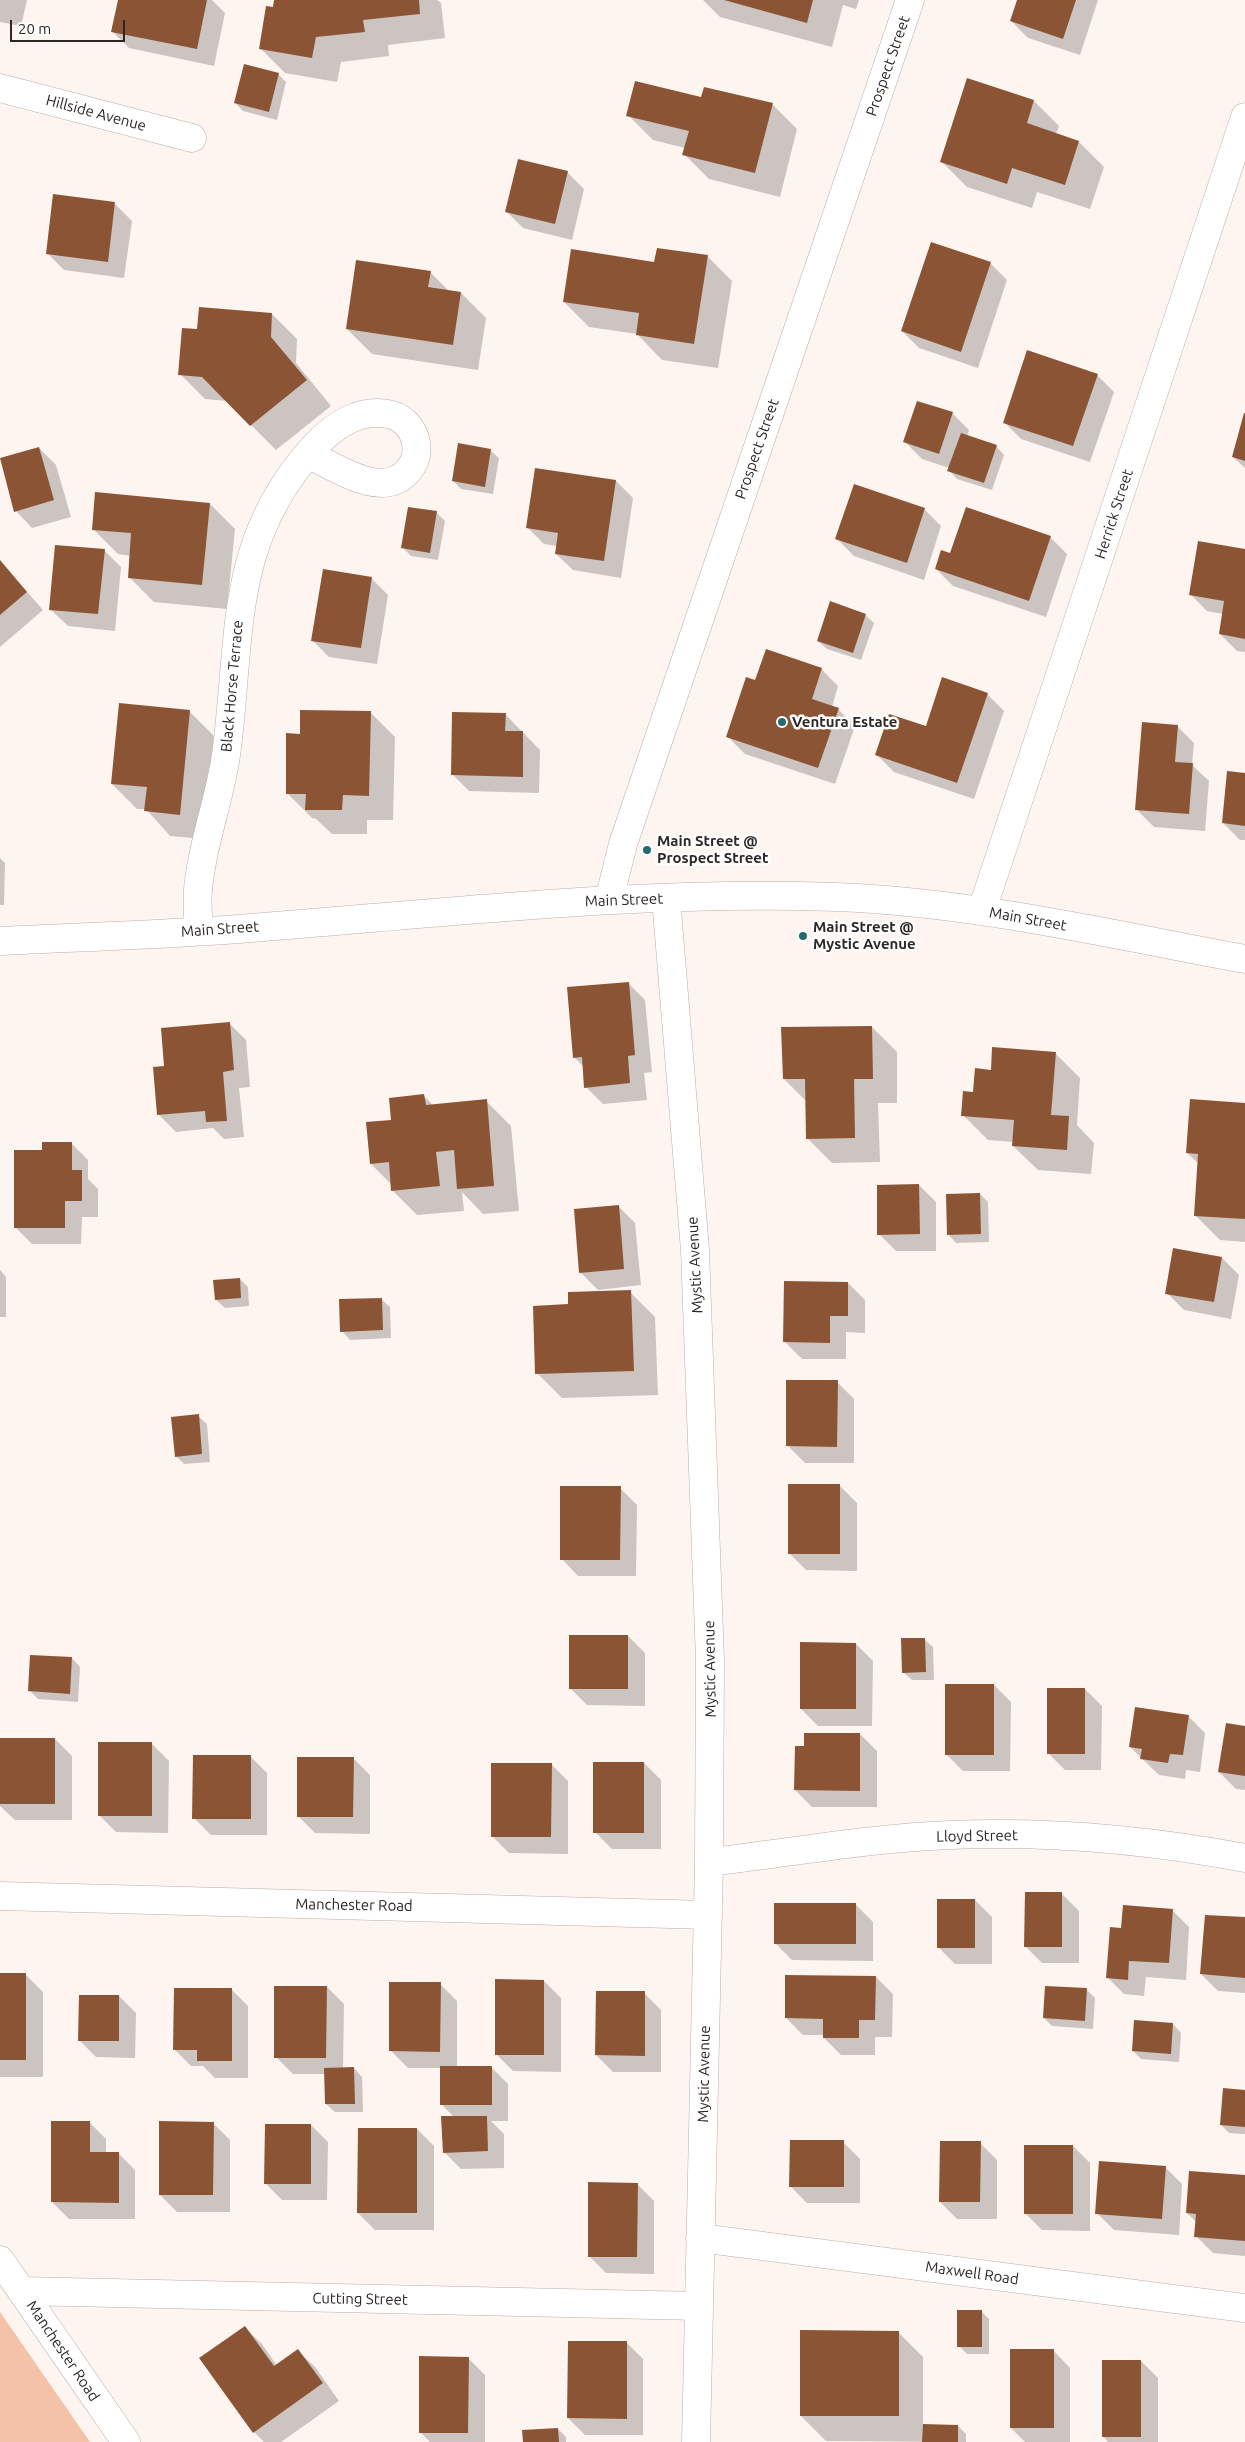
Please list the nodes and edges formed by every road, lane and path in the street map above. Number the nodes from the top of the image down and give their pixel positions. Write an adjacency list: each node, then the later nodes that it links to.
1 (910, 0): 7 (street, Prospect Street)
2 (0, 88): 4 (street, Hillside Avenue)
3 (1245, 117): 8 (street, Herrick Street)
4 (192, 138)
5 (308, 454): 9 (street, Black Horse Terrace)
6 (666, 898): 7 (street, Main Street); 8 (street, Main Street); 13 (street, Mystic Avenue)
7 (609, 900): 9 (street, Main Street)
8 (982, 910): 11 (street, Main Street)
9 (199, 931): 10 (street, Main Street)
10 (0, 941)
11 (1245, 959)
12 (1245, 1858): 13 (street, Lloyd Street)
13 (709, 1862): 15 (street, Mystic Avenue)
14 (0, 1896): 15 (street, Manchester Road)
15 (708, 1914): 16 (street, Mystic Avenue)
16 (700, 2238): 19 (street, Mystic Avenue); 20 (street, Maxwell Road)
17 (0, 2260): 18 (street, Manchester Road)
18 (22, 2291): 19 (street, Cutting Street); 21 (street, Manchester Road)
19 (699, 2306): 22 (street, Mystic Avenue)
20 (1245, 2308)
21 (126, 2442)
22 (696, 2442)

